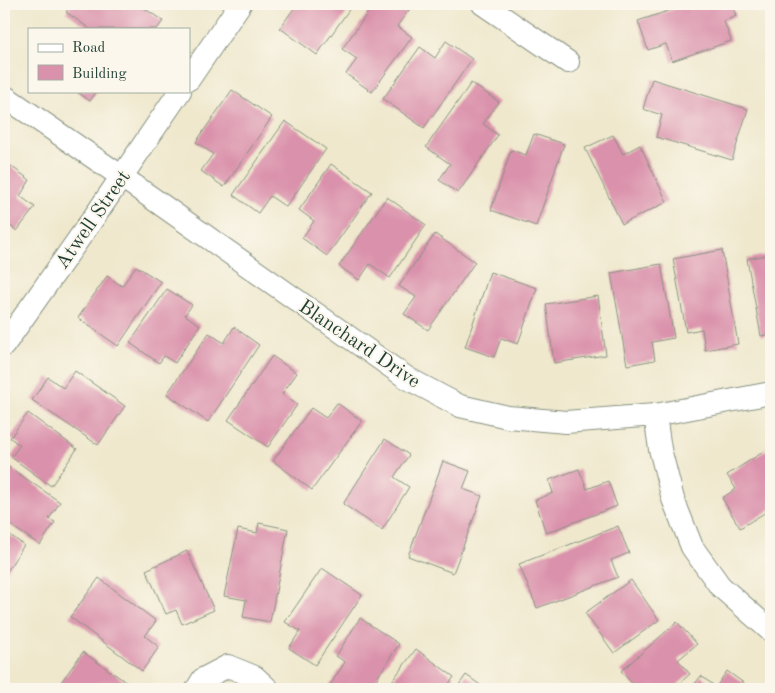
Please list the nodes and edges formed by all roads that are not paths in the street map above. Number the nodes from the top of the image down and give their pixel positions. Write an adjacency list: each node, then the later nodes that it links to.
1 (240, 4): 4 (street)
2 (483, 4): 3 (street)
3 (568, 62)
4 (190, 78)
5 (179, 92): 7 (street, Atwell Street)
6 (4, 96): 7 (street, Blanchard Drive)
7 (122, 177): 8 (street, Atwell Street); 10 (street, Blanchard Drive)
8 (4, 345)
9 (771, 393): 10 (street, Blanchard Drive)
10 (655, 414): 11 (street)
11 (771, 631)
12 (197, 689): 13 (street)
13 (268, 689)

